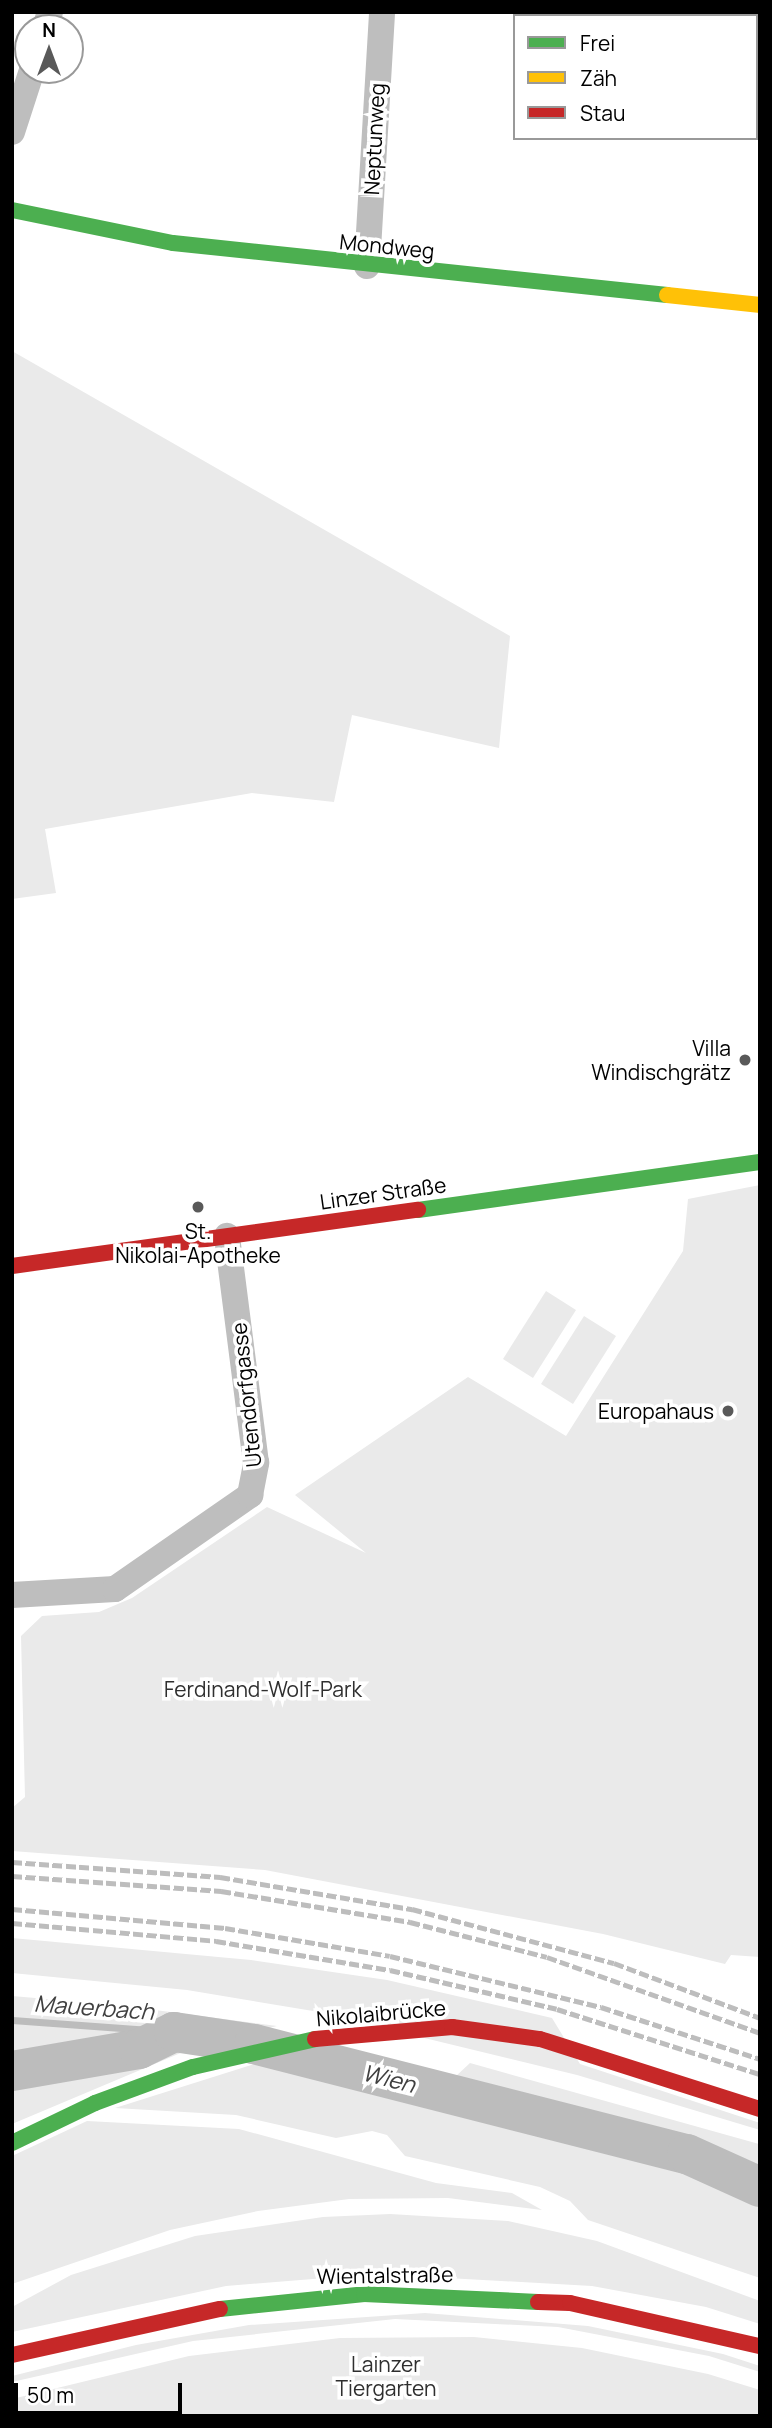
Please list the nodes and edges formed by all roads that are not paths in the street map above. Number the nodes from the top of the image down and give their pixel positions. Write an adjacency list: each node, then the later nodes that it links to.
1 (382, 12): 5 (street, Neptunweg)
2 (27, 84): 3 (street)
3 (12, 132)
4 (12, 210): 5 (main road, Mondweg)
5 (367, 267): 6 (main road, Mondweg)
6 (760, 305)
7 (760, 1162): 8 (main road, Linzer Straße)
8 (227, 1236): 9 (main road, Linzer Straße); 10 (street, Utendorfgasse)
9 (12, 1266)
10 (12, 1595)
11 (760, 2109): 12 (main road, Nikolaibrücke)
12 (12, 2143)
13 (760, 2346): 14 (main road, Wientalstraße)
14 (12, 2355)

